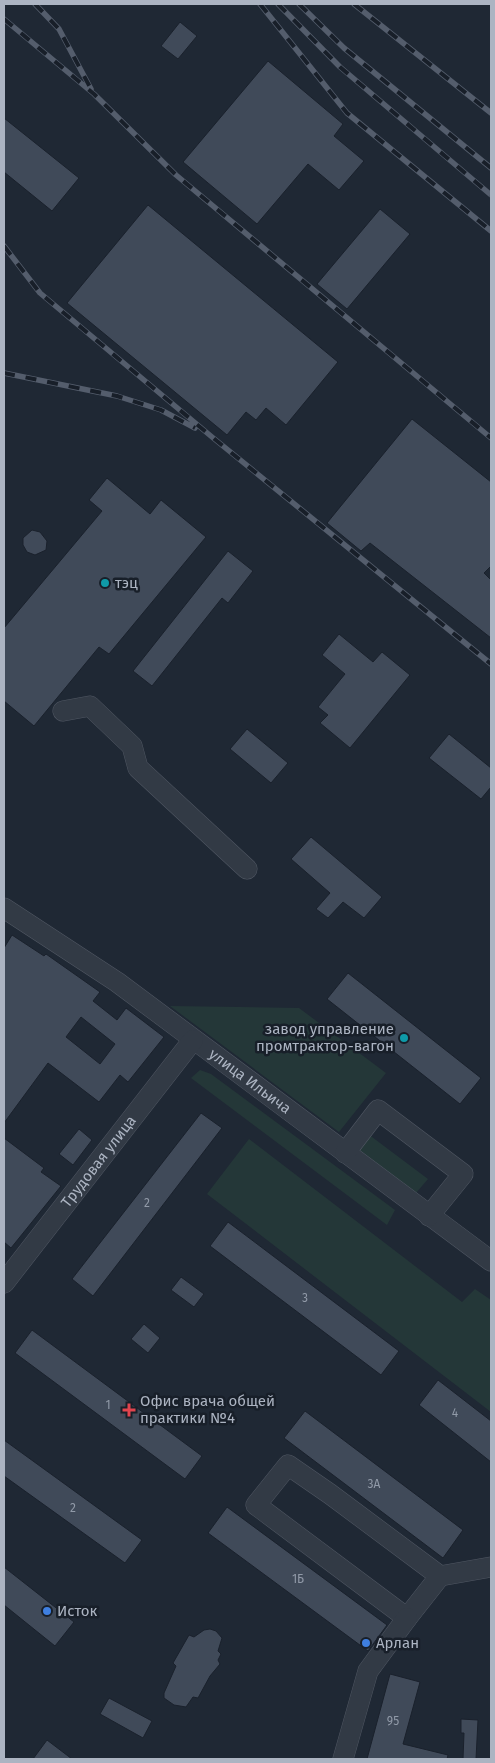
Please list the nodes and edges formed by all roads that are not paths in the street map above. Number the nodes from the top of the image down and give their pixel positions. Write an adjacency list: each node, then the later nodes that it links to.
1 (63, 711): 2 (street)
2 (247, 869)
3 (4, 908): 4 (street, улица Ильича)
4 (193, 1040): 5 (street, улица Ильича); 8 (street, Трудовая улица)
5 (345, 1153): 6 (street, улица Ильича); 6 (street)
6 (429, 1216): 7 (street, улица Ильича)
7 (491, 1261)
8 (4, 1283)
9 (491, 1567): 10 (street)
10 (440, 1576): 11 (street); 11 (street)
11 (407, 1618): 12 (street)
12 (343, 1759)

